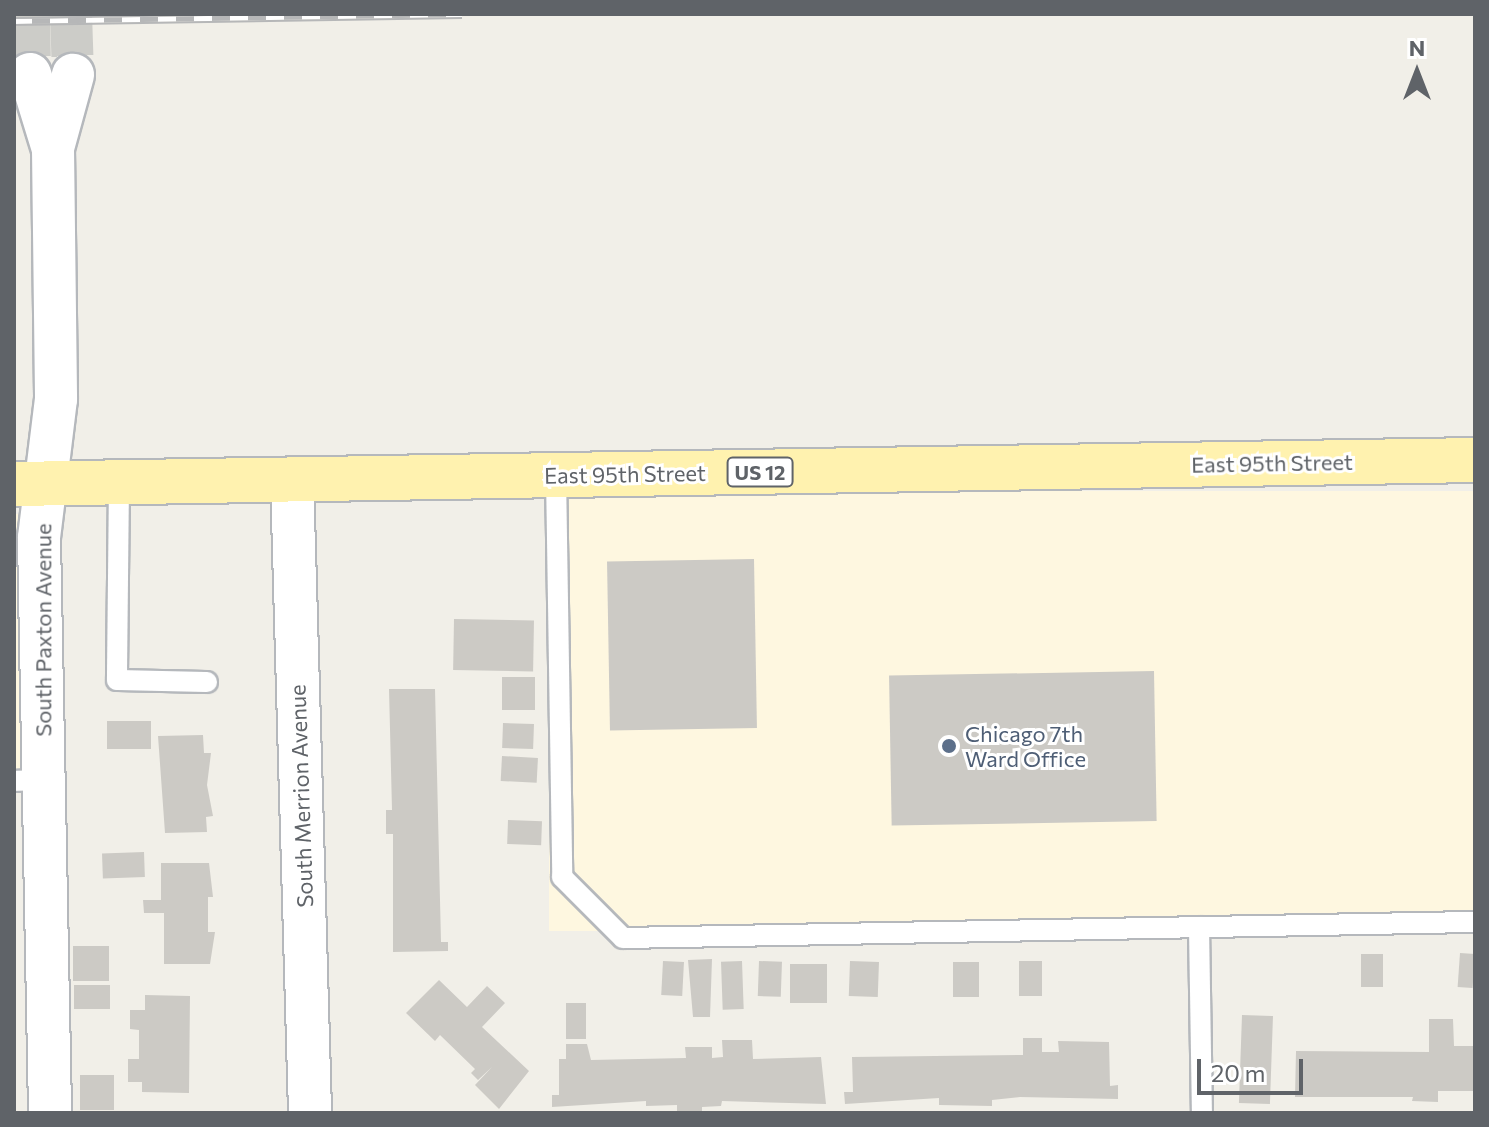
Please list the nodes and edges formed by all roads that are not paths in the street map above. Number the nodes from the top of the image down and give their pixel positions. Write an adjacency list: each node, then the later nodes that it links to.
1 (30, 74): 3 (street, South Paxton Avenue)
2 (73, 75): 3 (street, South Paxton Avenue)
3 (53, 149): 8 (street, South Paxton Avenue)
4 (1475, 460): 5 (main road, East 95th Street / US 12)
5 (556, 475): 6 (main road, East 95th Street / US 12); 12 (lane)
6 (292, 479): 7 (main road, East 95th Street / US 12); 14 (street, South Merrion Avenue)
7 (119, 482): 8 (main road, East 95th Street / US 12); 9 (lane)
8 (30, 483): 10 (street, South Paxton Avenue)
9 (207, 682)
10 (29, 781): 13 (street, South Paxton Avenue)
11 (1475, 922): 12 (lane)
12 (1199, 927): 15 (lane)
13 (50, 1113)
14 (310, 1113)
15 (1202, 1113)

